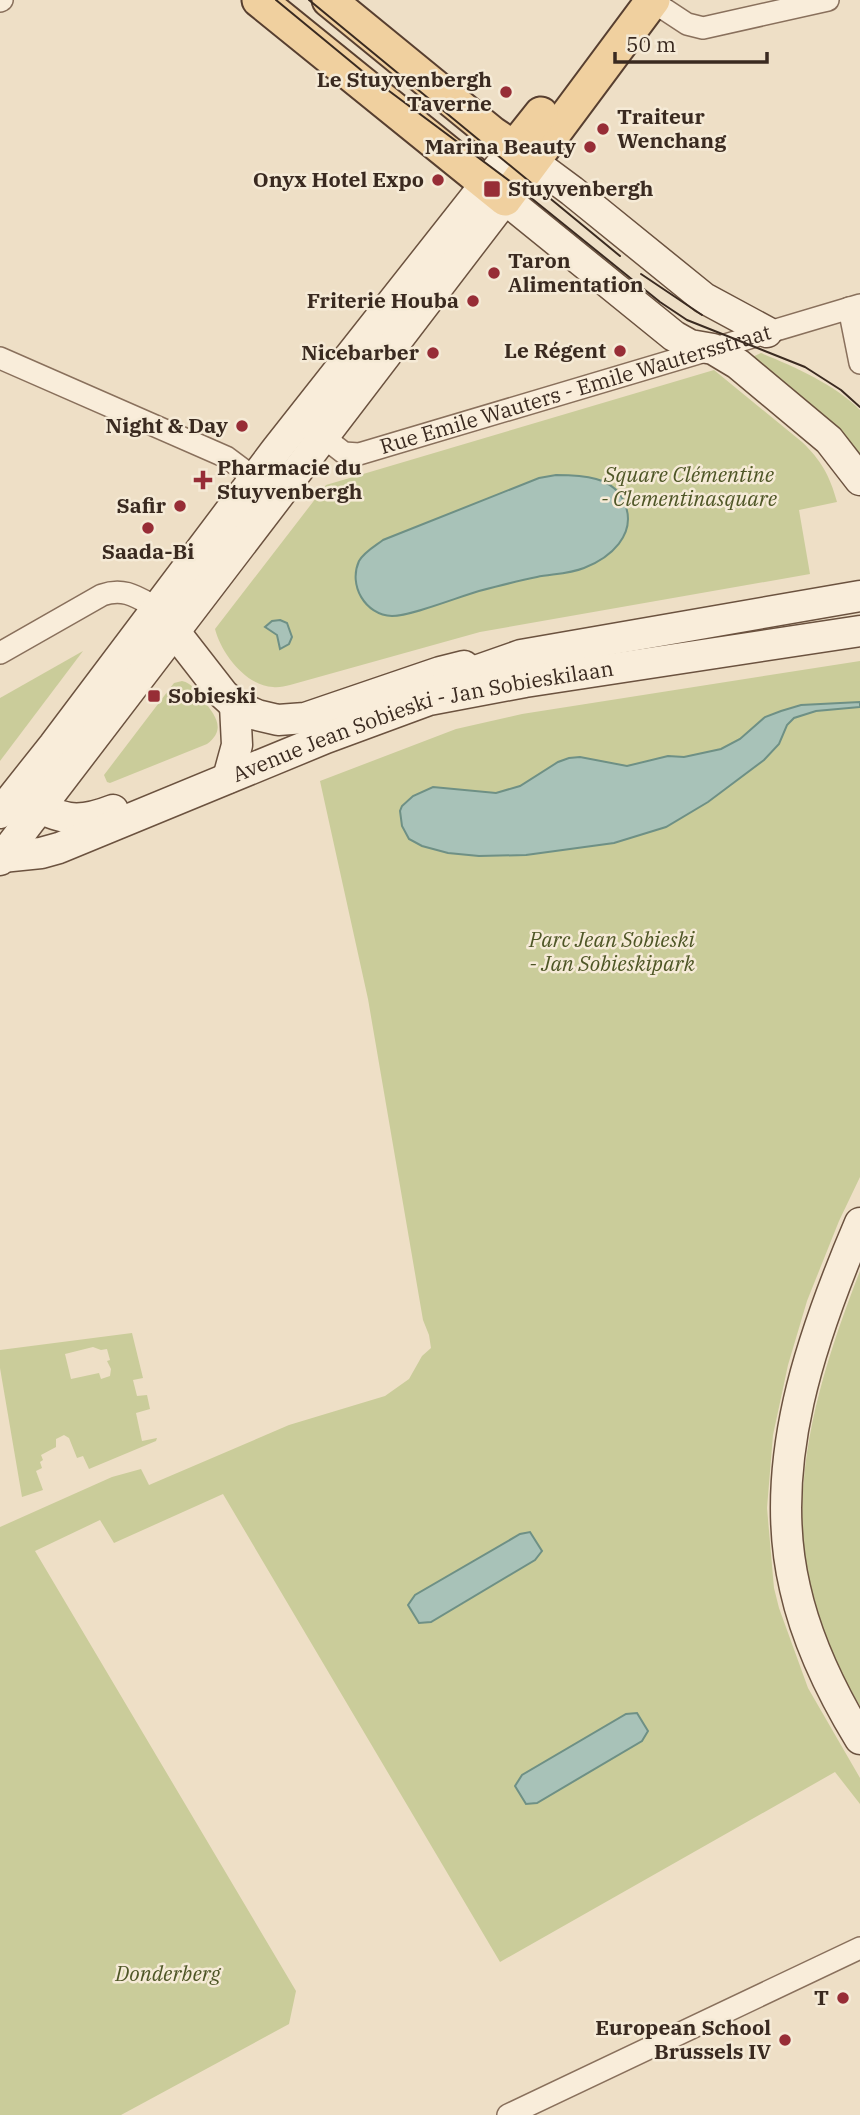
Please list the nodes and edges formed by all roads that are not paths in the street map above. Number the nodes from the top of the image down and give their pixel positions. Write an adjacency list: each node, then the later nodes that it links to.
1 (259, 0): 7 (main road)
2 (330, 0): 6 (main road)
3 (627, 0): 6 (main road)
4 (653, 0): 5 (street); 6 (main road)
5 (828, 0)
6 (523, 154): 7 (main road); 9 (street)
7 (495, 191): 10 (street); 13 (street)
8 (855, 306): 9 (street, Rue Emile Wauters - Emile Wautersstraat); 12 (street)
9 (767, 332): 10 (street, Rue Emile Wauters - Emile Wautersstraat)
10 (713, 349): 13 (street, Rue Emile Wauters - Emile Wautersstraat); 14 (street)
11 (0, 358): 15 (street)
12 (860, 363)
13 (312, 428): 15 (street)
14 (860, 480)
15 (266, 487): 17 (street); 18 (street)
16 (860, 596): 21 (street, Avenue Jean Sobieski - Jan Sobieskilaan)
17 (157, 608): 20 (street); 24 (street)
18 (174, 631): 22 (street); 25 (street)
19 (860, 631): 23 (street, Avenue Jean Sobieski - Jan Sobieskilaan)
20 (0, 653)
21 (506, 660): 22 (street); 23 (street, Avenue Jean Sobieski - Jan Sobieskilaan)
22 (235, 705): 23 (street)
23 (231, 770): 25 (street, Avenue Jean Sobieski - Jan Sobieskilaan); 26 (street, Avenue Jean Sobieski - Jan Sobieskilaan)
24 (6, 805): 25 (street, Avenue Jean Sobieski - Jan Sobieskilaan)
25 (40, 808): 26 (street)
26 (1, 858)
27 (860, 1223): 28 (street)
28 (860, 1739)
29 (860, 1948): 30 (street)
30 (508, 2115)

